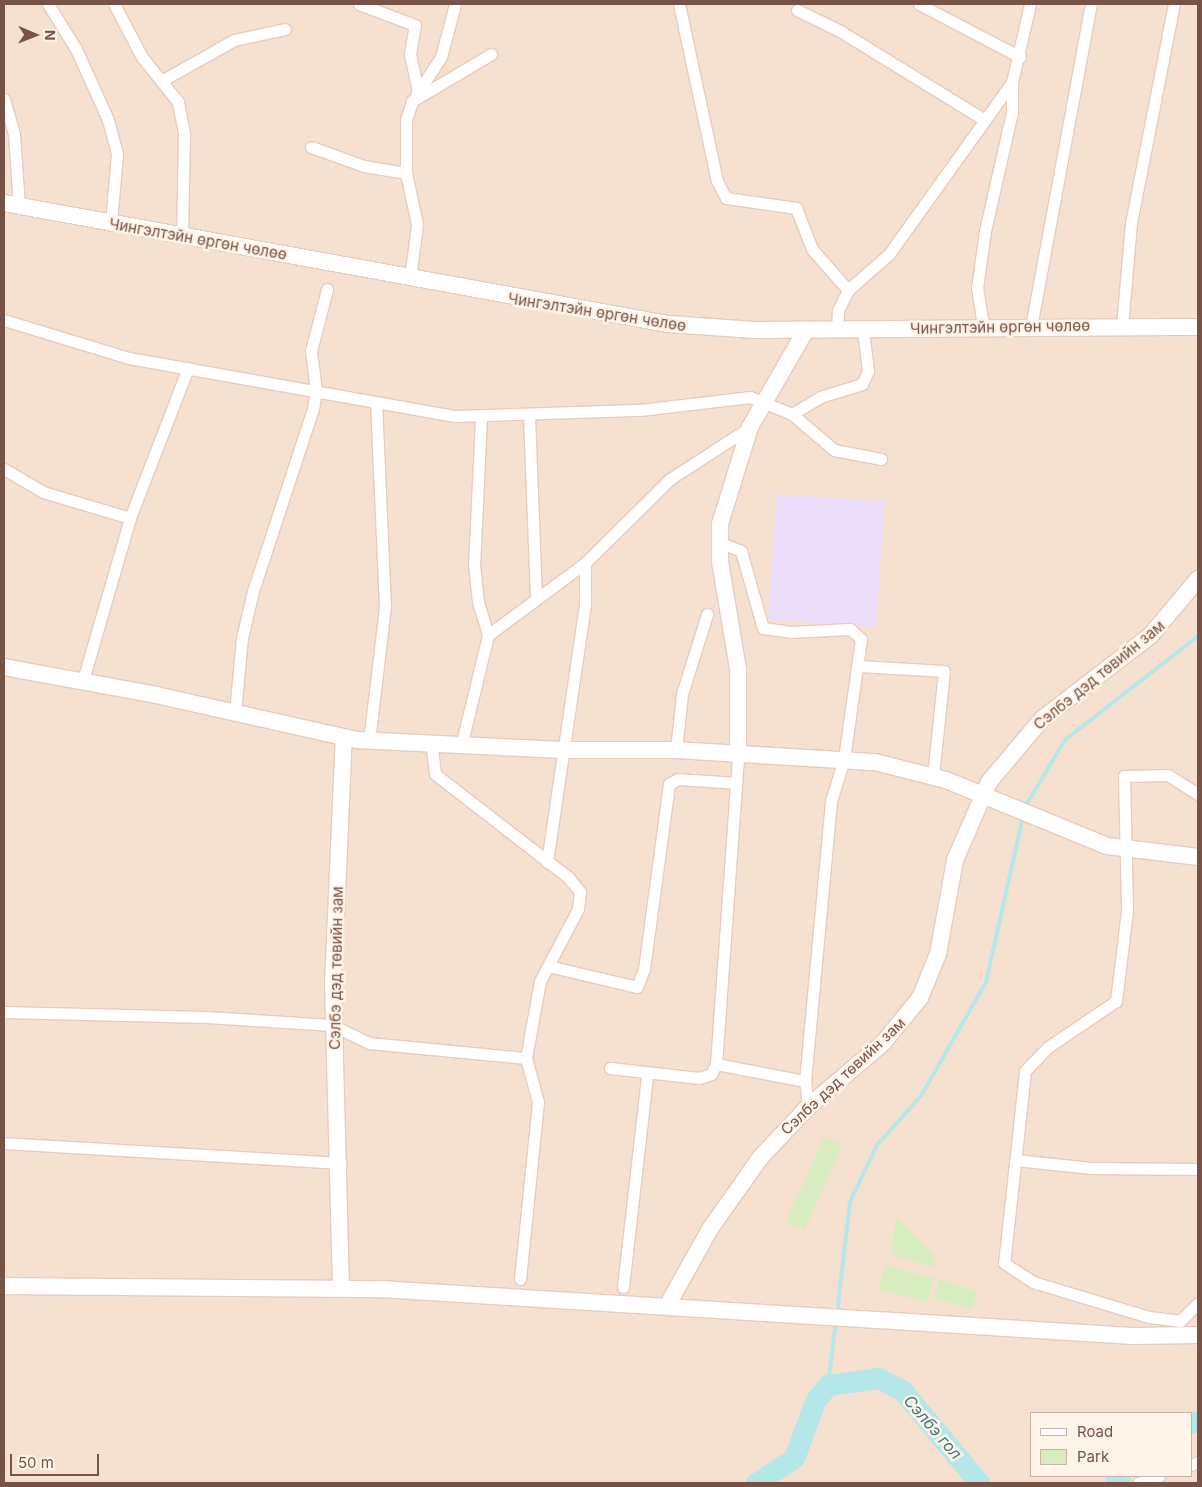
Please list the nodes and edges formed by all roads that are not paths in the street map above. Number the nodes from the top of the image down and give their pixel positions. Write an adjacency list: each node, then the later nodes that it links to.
1 (48, 4): 22 (street)
2 (114, 4): 14 (street)
3 (359, 4): 16 (street)
4 (455, 4): 16 (street)
5 (679, 4): 26 (street)
6 (919, 4): 13 (street)
7 (1030, 4): 13 (street)
8 (1091, 4): 30 (street)
9 (1174, 4): 29 (street)
10 (797, 10): 18 (street)
11 (285, 28): 14 (street)
12 (491, 54): 16 (street)
13 (1020, 57): 15 (street)
14 (161, 81): 23 (street)
15 (1012, 82): 18 (street); 28 (street)
16 (415, 97): 20 (street)
17 (4, 99): 21 (street)
18 (983, 119): 26 (street)
19 (311, 147): 20 (street)
20 (406, 173): 24 (street)
21 (11, 204): 22 (street, Чингэлтэйн өргөн чөлөө)
22 (111, 223): 23 (street, Чингэлтэйн өргөн чөлөө)
23 (182, 236): 24 (street, Чингэлтэйн өргөн чөлөө)
24 (410, 279): 32 (street, Чингэлтэйн өргөн чөлөө)
25 (327, 290): 36 (street)
26 (848, 290): 33 (street)
27 (4, 320): 35 (street)
28 (983, 325): 30 (street, Чингэлтэйн өргөн чөлөө); 34 (street, Чингэлтэйн өргөн чөлөө)
29 (1122, 326): 30 (street, Чингэлтэйн өргөн чөлөө); 31 (street, Чингэлтэйн өргөн чөлөө)
30 (1030, 327)
31 (1198, 327)
32 (806, 330): 33 (street, Чингэлтэйн өргөн чөлөө); 37 (street)
33 (837, 330): 34 (street, Чингэлтэйн өргөн чөлөө)
34 (863, 330): 39 (street)
35 (188, 368): 36 (street); 45 (street)
36 (316, 391): 38 (street); 55 (street)
37 (764, 400): 39 (street); 40 (street); 42 (street)
38 (376, 404): 41 (street); 57 (street)
39 (792, 414): 43 (street)
40 (529, 416): 41 (street); 49 (street)
41 (481, 418): 51 (street)
42 (750, 427): 46 (street); 47 (street)
43 (881, 459)
44 (4, 469): 45 (street)
45 (130, 518): 54 (street)
46 (719, 542): 52 (street); 62 (street)
47 (585, 563): 49 (street); 60 (street)
48 (1198, 579): 67 (street, Сэлбэ дэд төвийн зам)
49 (536, 595): 51 (street)
50 (707, 614): 61 (street)
51 (488, 635): 59 (street)
52 (860, 666): 63 (street); 64 (street)
53 (4, 667): 54 (street)
54 (83, 680): 55 (street)
55 (235, 713): 56 (street)
56 (344, 738): 57 (street); 73 (street, Сэлбэ дэд төвийн зам)
57 (369, 741): 58 (street)
58 (430, 741): 59 (street); 70 (street)
59 (462, 742): 60 (street)
60 (562, 750): 61 (street); 70 (street)
61 (676, 750): 62 (street)
62 (738, 754): 63 (street); 65 (street)
63 (844, 759): 64 (street); 78 (street)
64 (932, 775): 67 (street)
65 (736, 783): 71 (street); 75 (street)
66 (1198, 794): 68 (street)
67 (981, 795): 68 (street); 79 (street, Сэлбэ дэд төвийн зам)
68 (1126, 850): 69 (street); 81 (street)
69 (1198, 858)
70 (547, 862): 71 (street)
71 (548, 966): 74 (street)
72 (4, 1012): 73 (street)
73 (332, 1025): 74 (street); 82 (street, Сэлбэ дэд төвийн зам)
74 (526, 1058): 84 (street)
75 (716, 1064): 77 (street); 78 (street)
76 (610, 1068): 77 (street)
77 (647, 1076): 86 (street)
78 (805, 1081): 79 (street)
79 (808, 1107): 89 (street, Сэлбэ дэд төвийн зам)
80 (4, 1143): 82 (street)
81 (1016, 1160): 83 (street); 88 (street)
82 (340, 1163): 87 (street, Сэлбэ дэд төвийн зам)
83 (1198, 1169)
84 (520, 1279)
85 (4, 1286): 87 (street)
86 (623, 1287)
87 (341, 1288): 89 (street)
88 (1198, 1303)
89 (667, 1306): 90 (street)
90 (1198, 1335)
91 (1156, 1477): 92 (street)
92 (1138, 1483)

